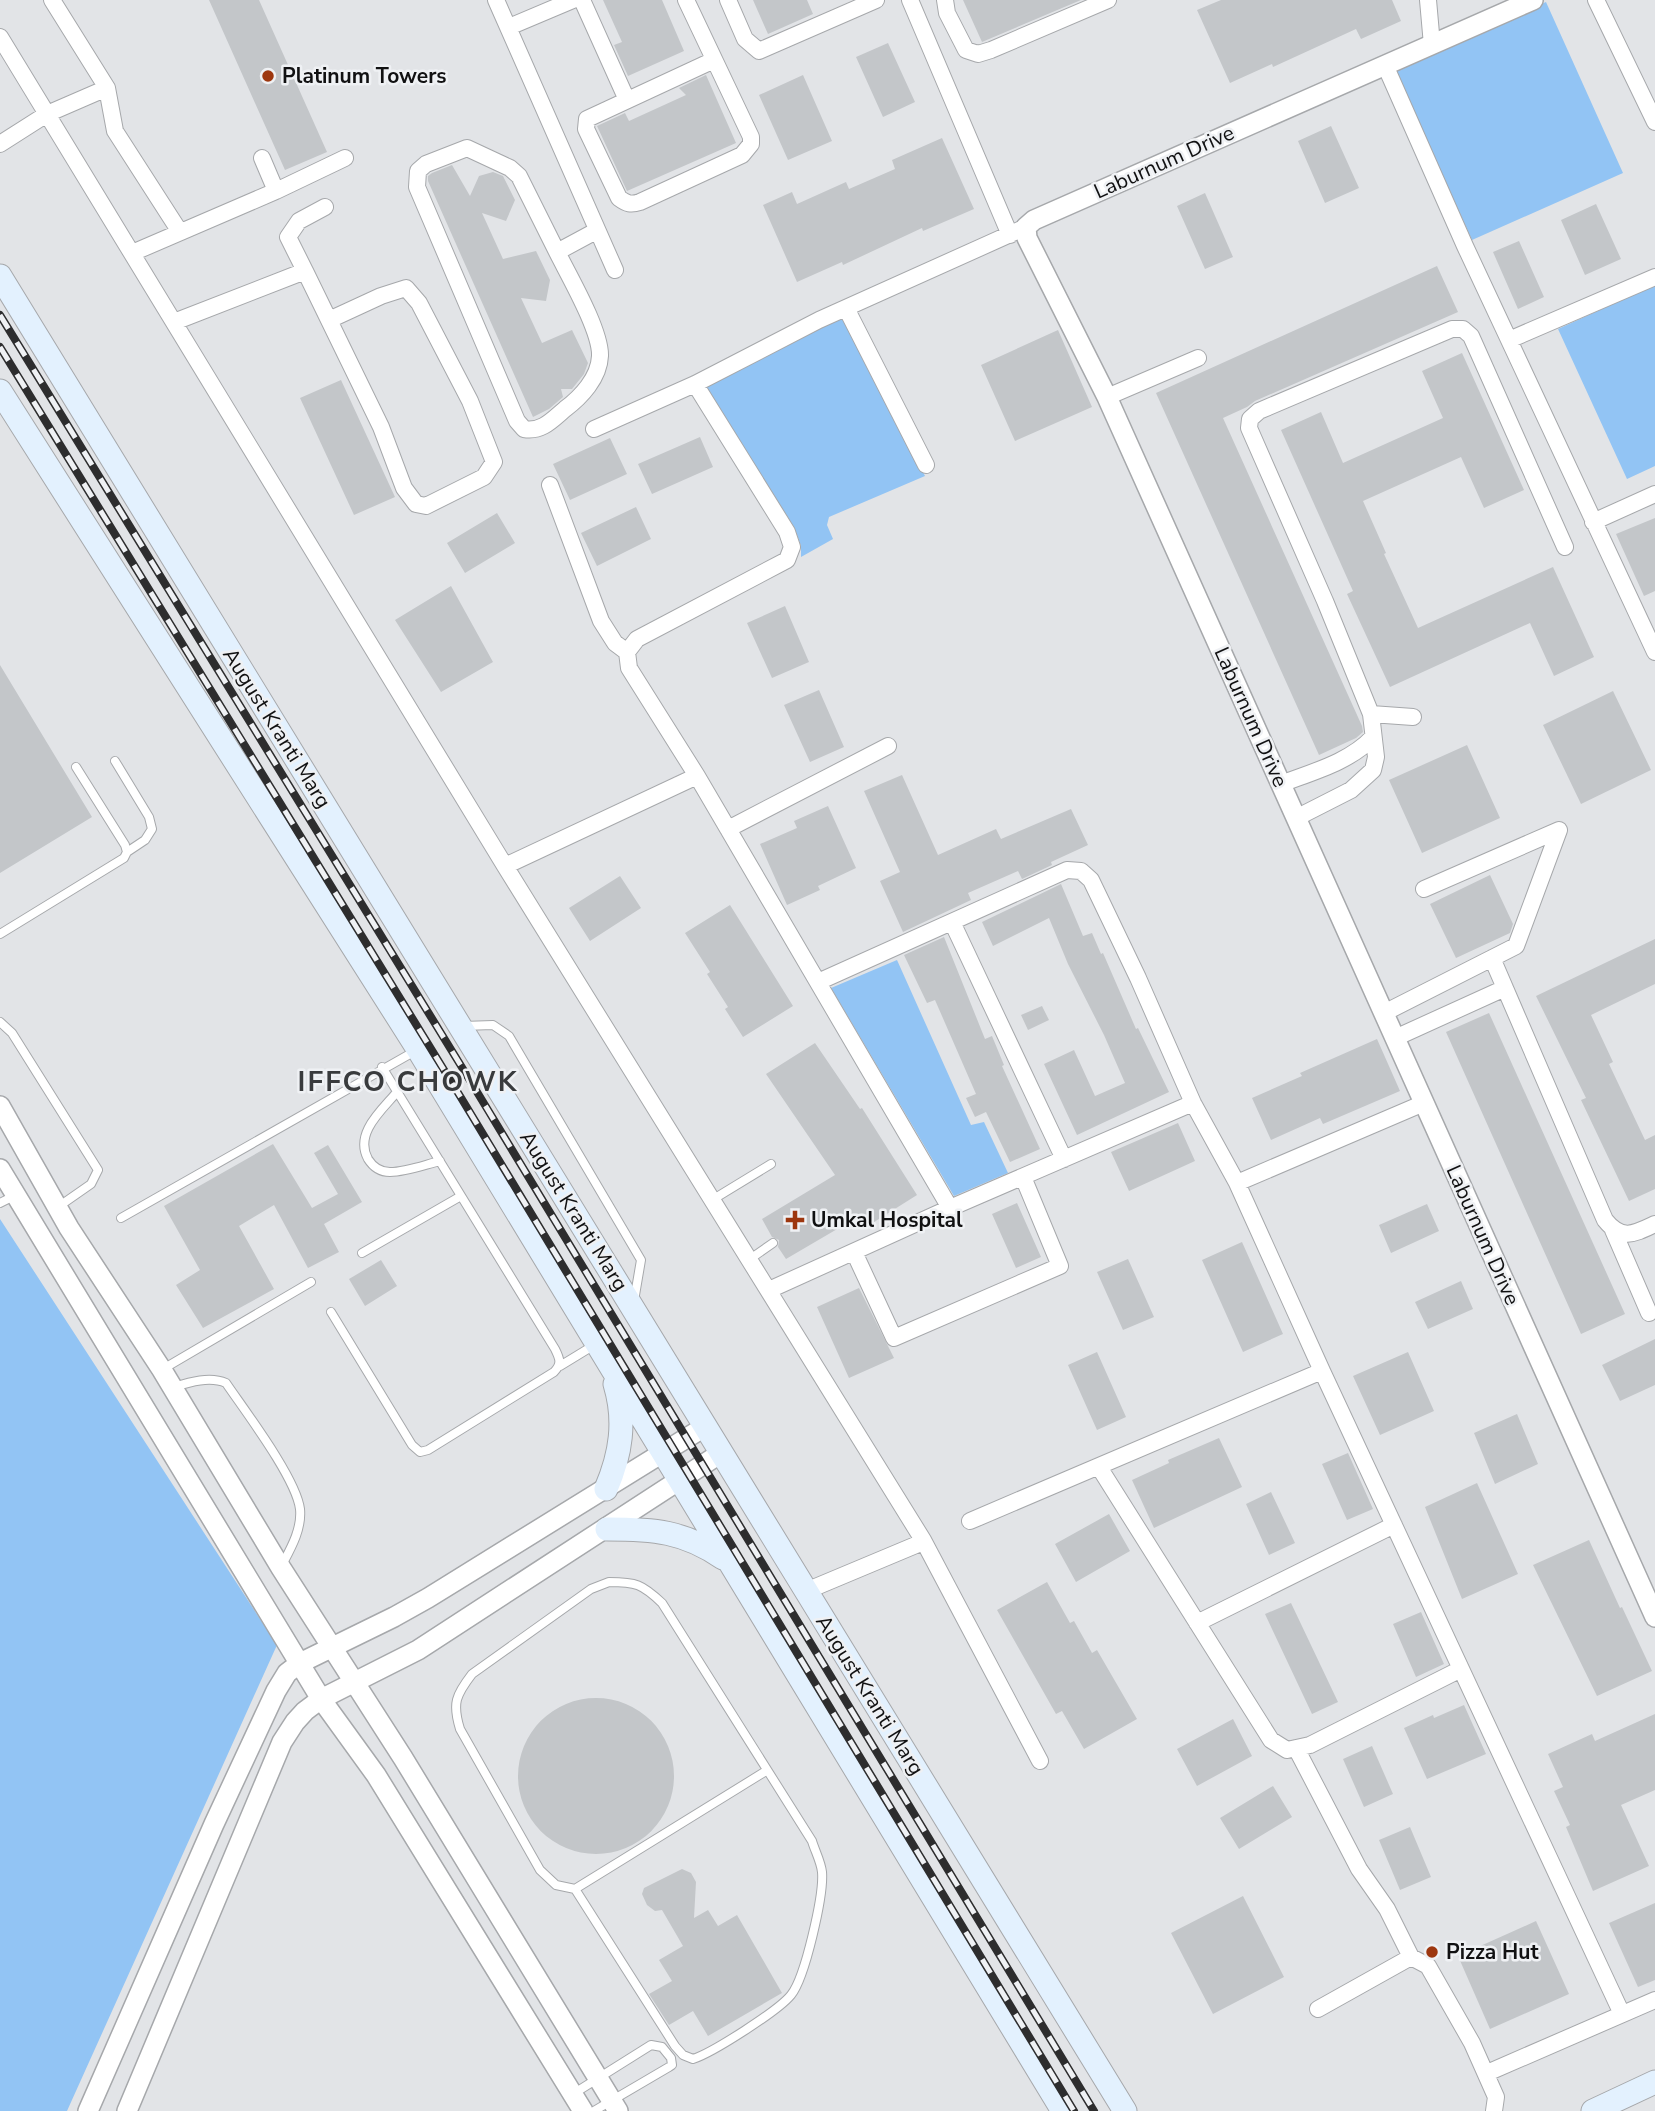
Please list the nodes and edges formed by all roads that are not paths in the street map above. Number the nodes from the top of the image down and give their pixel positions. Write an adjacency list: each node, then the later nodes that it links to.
1 (52, 0): 19 (street)
2 (496, 0): 14 (street)
3 (573, 0): 14 (street)
4 (582, 0): 20 (street)
5 (687, 0): 17 (street)
6 (728, 0): 7 (street)
7 (876, 0)
8 (910, 0): 29 (street)
9 (945, 0): 10 (street)
10 (1108, 0)
11 (1428, 0): 16 (street)
12 (1533, 0): 16 (street, Laburnum Drive)
13 (1596, 0): 22 (street)
14 (509, 27): 28 (street)
15 (0, 37): 21 (street)
16 (1432, 45): 18 (street, Laburnum Drive)
17 (715, 60): 20 (street); 20 (street)
18 (1385, 65): 29 (street, Laburnum Drive); 40 (street)
19 (107, 88): 21 (street); 30 (street)
20 (627, 100)
21 (47, 114): 23 (street); 32 (street)
22 (1655, 122)
23 (0, 144)
24 (262, 158): 26 (street)
25 (345, 158): 26 (street)
26 (276, 191): 30 (street)
27 (325, 207): 34 (street)
28 (596, 231): 31 (street); 33 (street)
29 (1018, 231): 37 (street); 44 (street, Laburnum Drive)
30 (180, 232): 32 (street)
31 (557, 252): 31 (street)
32 (132, 253): 39 (street)
33 (615, 270)
34 (305, 271): 38 (street); 39 (street)
35 (0, 276): 73 (main road, August Kranti Marg)
36 (1655, 277): 40 (street)
37 (846, 308): 42 (street); 46 (street)
38 (329, 320): 38 (street)
39 (174, 322): 64 (street)
40 (1509, 340): 49 (street)
41 (1198, 358): 44 (street)
42 (695, 384): 45 (street); 51 (street)
43 (0, 391): 75 (main road)
44 (1107, 397): 60 (street, Laburnum Drive)
45 (594, 429)
46 (926, 465)
47 (550, 485): 51 (street)
48 (1655, 494): 49 (street)
49 (1593, 522): 52 (street)
50 (1565, 547): 53 (street)
51 (627, 652): 59 (street)
52 (1655, 652)
53 (1371, 714): 54 (street); 55 (street)
54 (1413, 718)
55 (1373, 737): 60 (street); 61 (street)
56 (888, 746): 62 (street)
57 (115, 761): 63 (lane)
58 (76, 766): 63 (lane)
59 (697, 776): 62 (street); 64 (street)
60 (1281, 785): 61 (street, Laburnum Drive)
61 (1296, 818): 71 (street, Laburnum Drive)
62 (728, 829): 69 (street)
63 (127, 852): 67 (lane)
64 (505, 866): 89 (street)
65 (1424, 888): 68 (street)
66 (952, 922): 69 (street); 79 (street); 81 (street)
67 (0, 934)
68 (1492, 958): 70 (street); 71 (street)
69 (818, 982): 91 (street)
70 (1505, 988): 74 (street); 94 (street)
71 (1384, 1013): 74 (street, Laburnum Drive)
72 (0, 1022): 90 (lane)
73 (460, 1026): 101 (main road, August Kranti Marg); 101 (lane)
74 (1395, 1038): 78 (street, Laburnum Drive)
75 (418, 1049): 76 (lane); 104 (main road)
76 (382, 1067): 77 (lane); 92 (lane)
77 (397, 1092): 82 (lane); 82 (lane)
78 (1423, 1103): 86 (street); 123 (street, Laburnum Drive)
79 (1193, 1104): 81 (street); 86 (street)
80 (0, 1106): 90 (street)
81 (1064, 1159): 85 (street)
82 (439, 1161): 87 (lane)
83 (771, 1164): 89 (lane)
84 (0, 1170): 88 (street)
85 (1023, 1177): 91 (street); 96 (street)
86 (1237, 1182): 108 (street)
87 (461, 1196): 97 (lane); 106 (lane)
88 (8, 1199): 126 (street)
89 (712, 1199): 98 (street)
90 (58, 1207): 107 (street)
91 (950, 1208): 96 (street)
92 (121, 1218)
93 (1655, 1224): 94 (street)
94 (1613, 1230): 103 (street)
95 (773, 1243): 98 (lane)
96 (854, 1252): 100 (street)
97 (362, 1253)
98 (750, 1259): 100 (street)
99 (311, 1282): 107 (lane)
100 (769, 1290): 119 (street)
101 (633, 1308): 110 (main road, August Kranti Marg)
102 (331, 1311): 106 (lane)
103 (1649, 1313)
104 (597, 1344): 105 (main road); 106 (lane)
105 (609, 1364): 111 (main road); 115 (main road)
106 (559, 1366)
107 (162, 1370): 109 (street)
108 (1322, 1371): 113 (street); 117 (street)
109 (172, 1388): 121 (street); 121 (lane)
110 (706, 1426): 111 (street); 112 (main road, August Kranti Marg)
111 (663, 1452): 114 (main road); 115 (street)
112 (721, 1453): 114 (street); 122 (main road, August Kranti Marg)
113 (1099, 1467): 116 (street); 124 (street)
114 (679, 1480): 118 (street); 120 (main road)
115 (607, 1489): 125 (street)
116 (970, 1521)
117 (1394, 1525): 124 (street); 127 (street)
118 (607, 1529): 120 (main road); 128 (street)
119 (923, 1542): 122 (street); 131 (street)
120 (729, 1561): 148 (main road)
121 (281, 1568): 125 (street)
122 (807, 1591): 149 (main road, August Kranti Marg)
123 (1655, 1616)
124 (1197, 1623): 130 (street)
125 (332, 1647): 126 (street); 128 (street)
126 (300, 1663): 129 (street); 144 (street)
127 (1461, 1669): 130 (street); 137 (street)
128 (355, 1682): 129 (street); 140 (street)
129 (321, 1699): 142 (street); 145 (street)
130 (1296, 1748): 134 (street)
131 (1040, 1761)
132 (766, 1771): 133 (lane); 133 (lane); 138 (lane)
133 (575, 1889): 138 (lane)
134 (1411, 1957): 136 (street); 139 (street)
135 (1655, 2000): 137 (street)
136 (1318, 2009)
137 (1622, 2014): 139 (street)
138 (671, 2049): 140 (lane); 143 (lane)
139 (1487, 2073): 150 (street)
140 (598, 2078): 142 (lane); 143 (street)
141 (1655, 2082): 151 (main road)
142 (573, 2094): 146 (street)
143 (615, 2106): 147 (lane)
144 (89, 2111)
145 (127, 2111)
146 (583, 2111)
147 (594, 2111)
148 (1063, 2111)
149 (1125, 2111)
150 (1494, 2111)
151 (1593, 2111)

